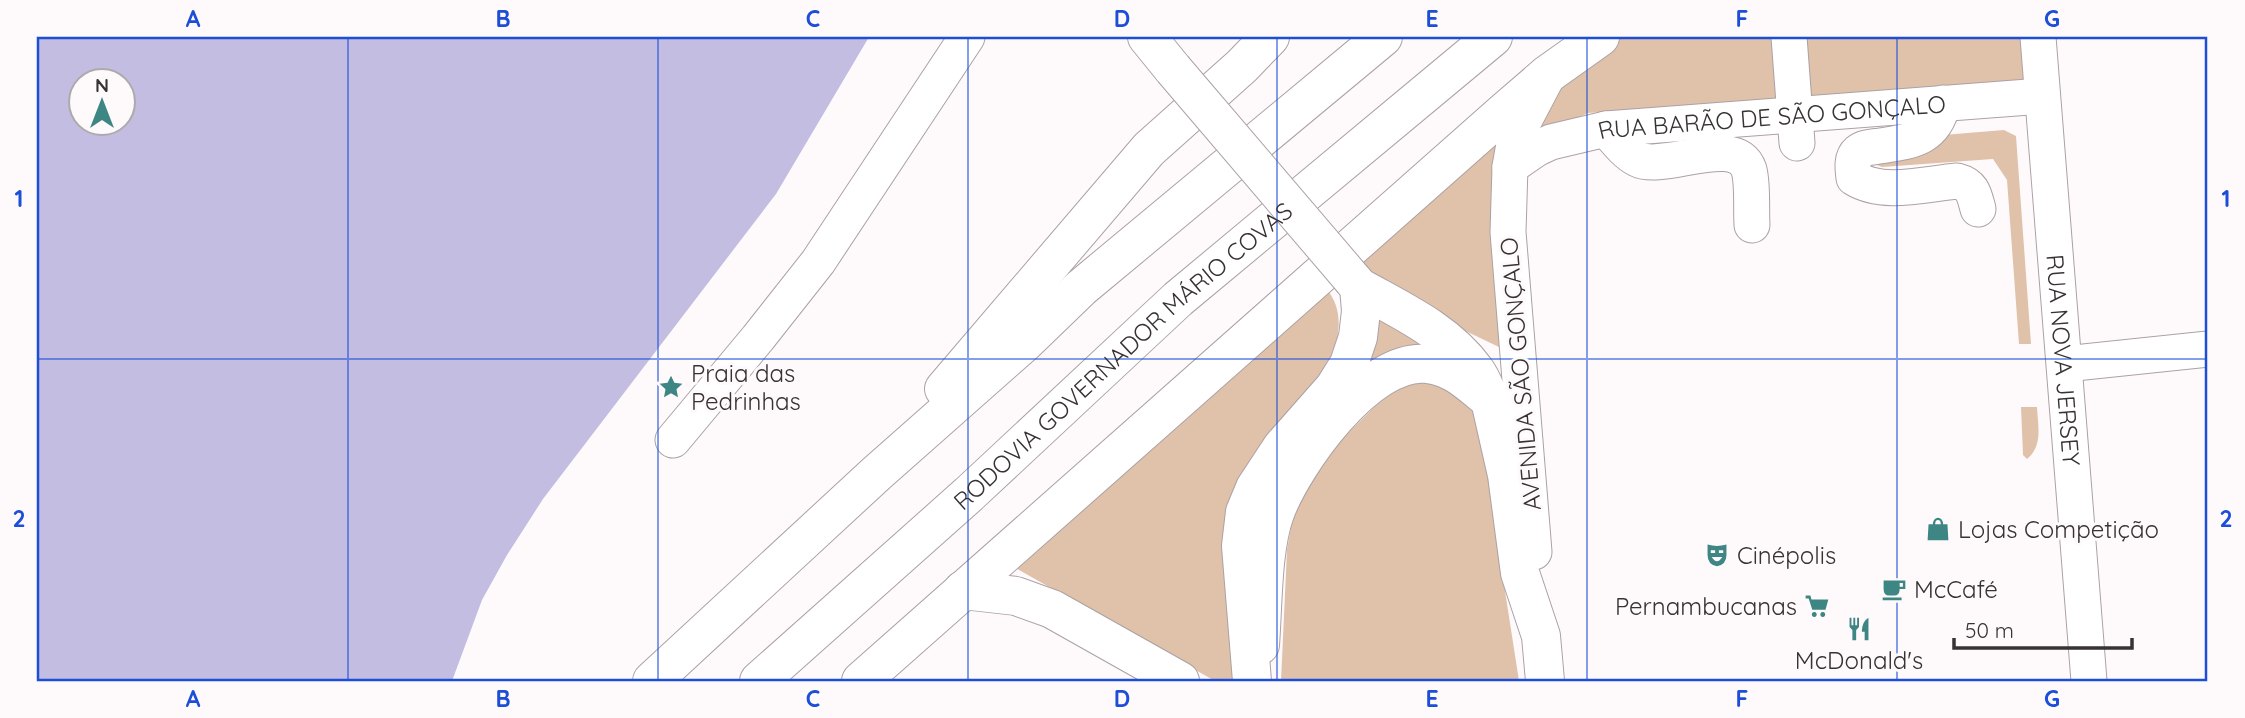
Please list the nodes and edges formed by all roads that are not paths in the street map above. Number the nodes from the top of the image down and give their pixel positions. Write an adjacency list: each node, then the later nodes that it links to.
1 (967, 37): 21 (street)
2 (1147, 37): 17 (main road, bridge)
3 (1270, 37): 22 (main road)
4 (1382, 37): 22 (main road)
5 (1493, 37): 26 (main road, RODOVIA GOVERNADOR MÁRIO COVAS)
6 (1600, 37): 9 (main road)
7 (1789, 37): 13 (street)
8 (2038, 37): 10 (street, RUA NOVA JERSEY)
9 (1548, 74): 14 (street, AVENIDA SÃO GONÇALO); 23 (main road)
10 (2042, 96): 11 (street, RUA BARÃO DE SÃO GONÇALO); 19 (street, RUA NOVA JERSEY)
11 (1943, 103): 13 (street, RUA BARÃO DE SÃO GONÇALO); 15 (street)
12 (1606, 129): 13 (street, RUA BARÃO DE SÃO GONÇALO); 14 (street, RUA BARÃO DE SÃO GONÇALO); 16 (street)
13 (1796, 129)
14 (1510, 167): 24 (street, AVENIDA SÃO GONÇALO)
15 (1978, 209)
16 (1752, 225)
17 (1356, 284): 20 (main road); 29 (main road)
18 (2208, 349): 19 (street)
19 (2065, 364): 32 (street, RUA NOVA JERSEY)
20 (1490, 400): 24 (main road); 30 (main road)
21 (673, 440)
22 (877, 474): 25 (main road)
23 (963, 590): 27 (main road); 28 (main road)
24 (1541, 636): 31 (main road, AVENIDA SÃO GONÇALO)
25 (652, 681)
26 (759, 681)
27 (861, 681)
28 (1180, 681)
29 (1252, 681)
30 (1258, 681)
31 (1545, 681)
32 (2089, 681)

